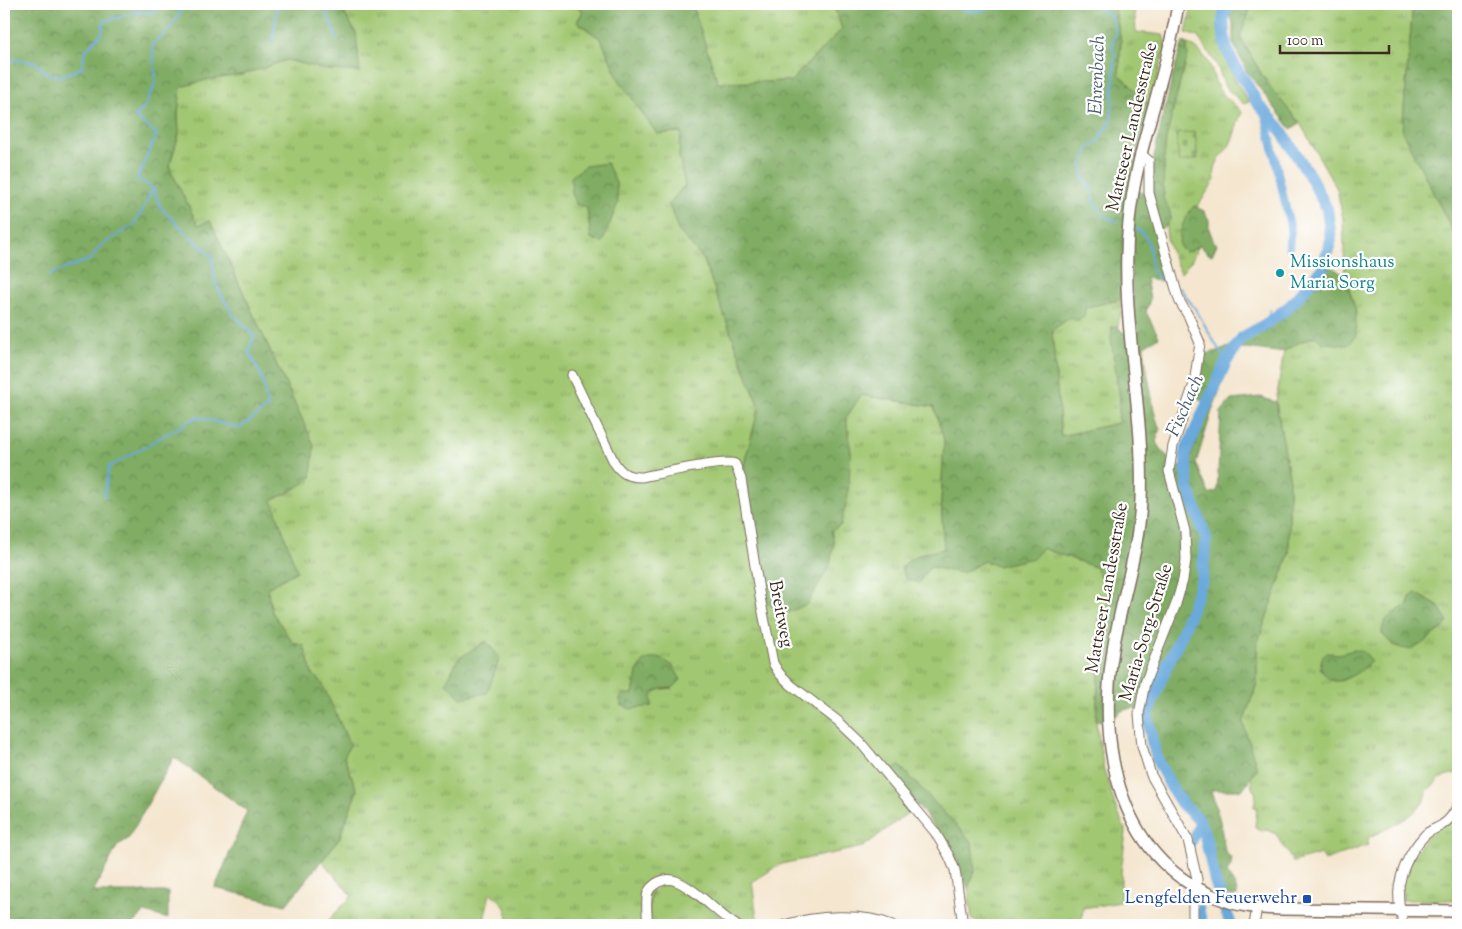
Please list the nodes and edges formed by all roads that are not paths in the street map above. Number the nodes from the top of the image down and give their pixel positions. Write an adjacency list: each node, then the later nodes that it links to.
1 (1178, 4): 2 (main road, Mattseer Landesstraße)
2 (1141, 154): 5 (main road, Mattseer Landesstraße); 5 (street, Maria-Sorg-Straße)
3 (572, 375): 13 (street, Breitweg)
4 (1458, 804): 7 (street)
5 (1196, 888): 6 (main road, Mattseer Landesstraße); 14 (street, Maria-Sorg-Straße)
6 (1257, 908): 7 (main road, Mattseer Landesstraße); 15 (street)
7 (1401, 911): 8 (main road, Mattseer Landesstraße); 16 (street)
8 (1458, 911)
9 (648, 925): 10 (street)
10 (736, 925)
11 (784, 925): 12 (street)
12 (892, 925)
13 (963, 925)
14 (1193, 925)
15 (1254, 925)
16 (1402, 925)

